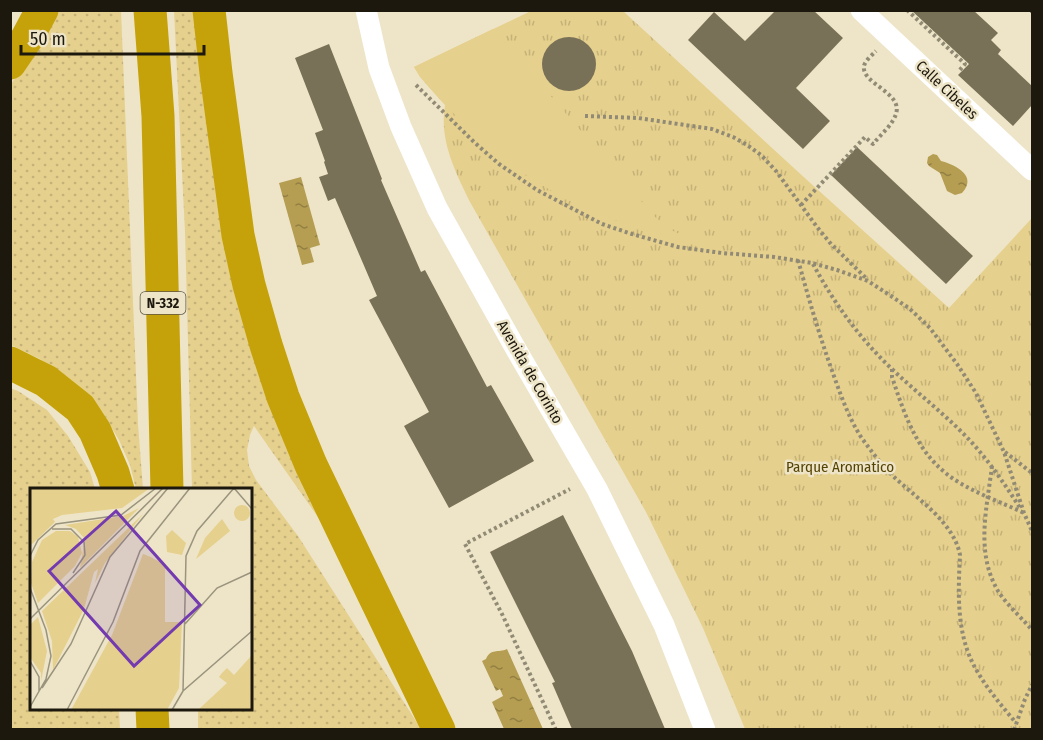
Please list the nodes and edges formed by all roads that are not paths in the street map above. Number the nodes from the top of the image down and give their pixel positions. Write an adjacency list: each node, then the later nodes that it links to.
1 (42, 10): 6 (highway)
2 (150, 10): 10 (highway, N-332)
3 (209, 10): 15 (highway)
4 (366, 10): 16 (street, Avenida de Corinto)
5 (861, 10): 7 (street, Calle Cibeles)
6 (10, 63)
7 (1032, 170)
8 (10, 363): 9 (highway)
9 (118, 488)
10 (167, 488)
11 (153, 710): 13 (highway)
12 (172, 710): 14 (highway)
13 (153, 729)
14 (173, 729)
15 (439, 729)
16 (705, 729)

